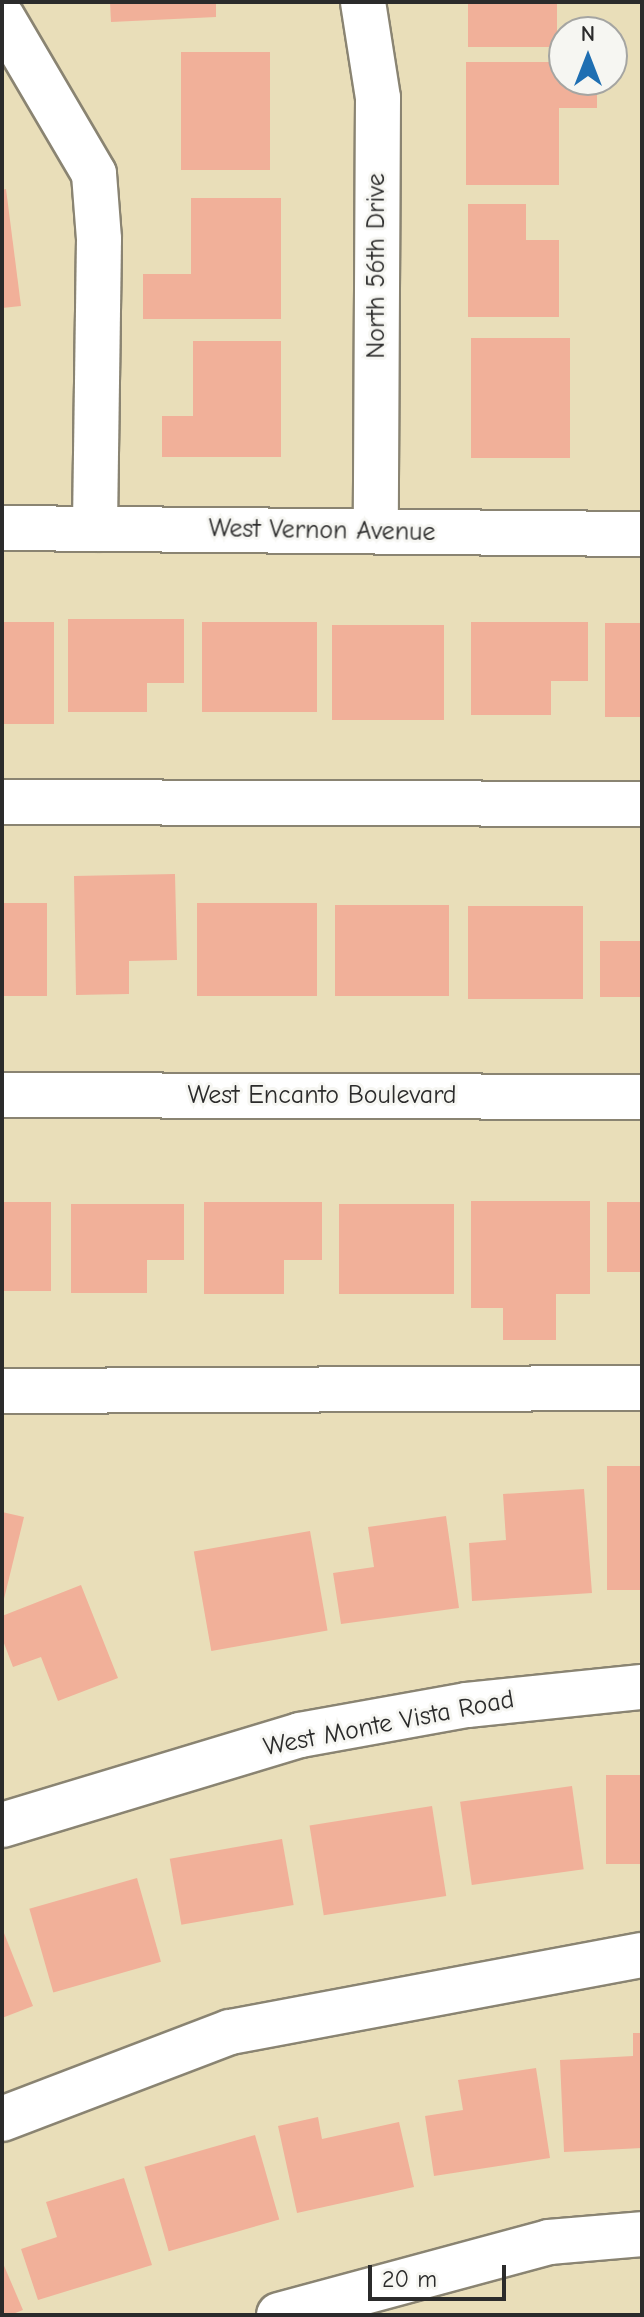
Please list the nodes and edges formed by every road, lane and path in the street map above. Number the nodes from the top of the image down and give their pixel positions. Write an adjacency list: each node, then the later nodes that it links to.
1 (363, 2): 5 (street, North 56th Drive)
2 (2, 17): 4 (street)
3 (2, 528): 4 (street, West Vernon Avenue)
4 (95, 529): 5 (street, West Vernon Avenue)
5 (376, 531): 6 (street, West Vernon Avenue)
6 (642, 534)
7 (2, 802): 8 (street)
8 (642, 804)
9 (2, 1095): 10 (street, West Encanto Boulevard)
10 (642, 1097)
11 (642, 1388): 12 (street)
12 (2, 1391)
13 (642, 1687): 14 (street, West Monte Vista Road)
14 (2, 1825)
15 (642, 1955): 16 (street)
16 (2, 2119)
17 (642, 2234): 18 (street)
18 (279, 2315)

